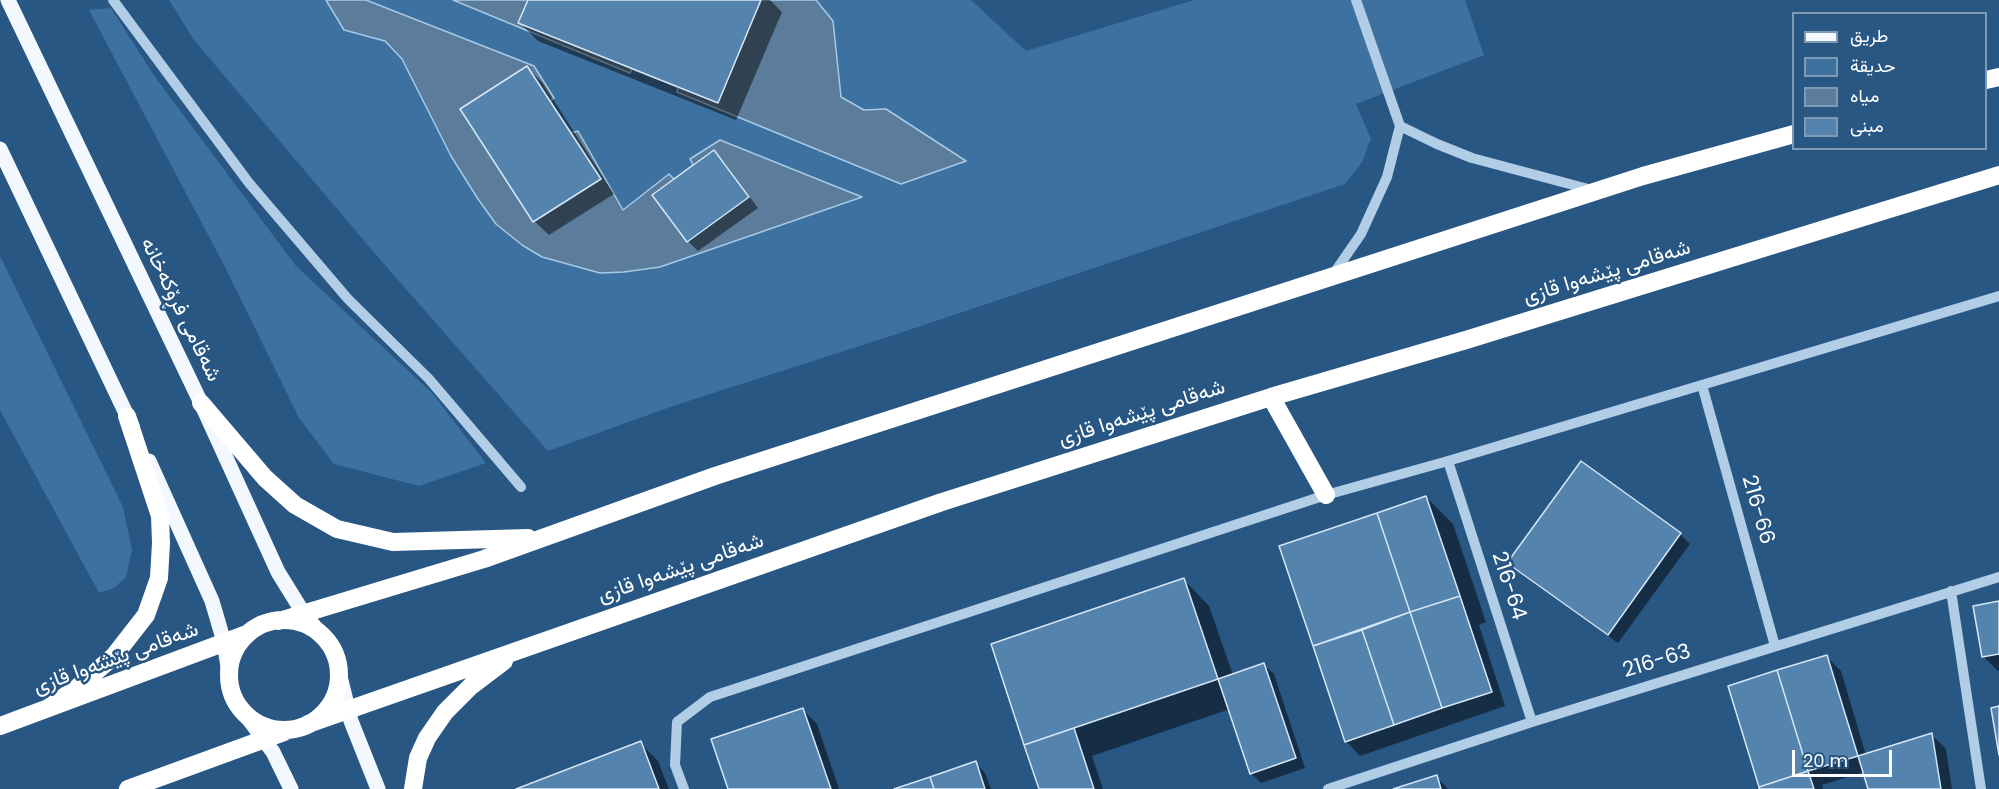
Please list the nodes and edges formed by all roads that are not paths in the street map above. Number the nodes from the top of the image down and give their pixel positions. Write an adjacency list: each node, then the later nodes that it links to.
1 (8, 0): 13 (main road, شەقامی فڕۆکەخانە)
2 (113, 0): 16 (street)
3 (1356, 0): 4 (street)
4 (1400, 126): 8 (street); 9 (street)
5 (1792, 135): 8 (highway, شەقامی پێشەوا قازی)
6 (0, 149): 14 (main road)
7 (1999, 175): 12 (highway, شەقامی پێشەوا قازی)
8 (1595, 191): 9 (highway, شەقامی پێشەوا قازی)
9 (1332, 276): 18 (highway, شەقامی پێشەوا قازی)
10 (1999, 296): 11 (street)
11 (1702, 385): 15 (street); 27 (street, 216-66)
12 (1271, 397): 17 (highway); 26 (highway, شەقامی پێشەوا قازی)
13 (201, 403): 18 (highway); 21 (main road, شەقامی فڕۆکەخانە)
14 (127, 416): 25 (main road); 31 (highway)
15 (1448, 461): 17 (street); 33 (street, 216-64)
16 (520, 487)
17 (1326, 495): 42 (street)
18 (547, 537): 21 (highway, شەقامی پێشەوا قازی)
19 (1999, 577): 20 (street, 216-63)
20 (1951, 591): 27 (street, 216-63); 44 (street)
21 (304, 613): 22 (highway, شەقامی پێشەوا قازی); 24 (main road, شەقامی فڕۆکەخانە)
22 (279, 621): 23 (highway, شەقامی پێشەوا قازی); 24 (highway, شەقامی پێشەوا قازی)
23 (247, 634): 25 (highway, شەقامی پێشەوا قازی); 29 (highway)
24 (320, 634): 28 (highway)
25 (224, 642): 29 (main road); 31 (highway, شەقامی پێشەوا قازی)
26 (534, 645): 32 (highway, شەقامی پێشەوا قازی); 41 (highway)
27 (1776, 646): 33 (street, 216-63)
28 (338, 668): 32 (main road); 34 (highway, شەقامی پێشەوا قازی)
29 (229, 673): 30 (highway)
30 (239, 706): 36 (highway, شەقامی پێشەوا قازی); 37 (main road)
31 (48, 708): 35 (highway, شەقامی پێشەوا قازی)
32 (348, 710): 34 (highway, شەقامی پێشەوا قازی); 40 (main road)
33 (1532, 722): 43 (street, 216-63)
34 (309, 724): 36 (highway, شەقامی پێشەوا قازی)
35 (0, 726)
36 (290, 730): 37 (highway, شەقامی پێشەوا قازی)
37 (263, 739): 38 (highway, شەقامی پێشەوا قازی); 39 (main road)
38 (128, 789)
39 (291, 789)
40 (378, 789)
41 (413, 789)
42 (684, 789)
43 (1328, 789)
44 (1981, 789)

